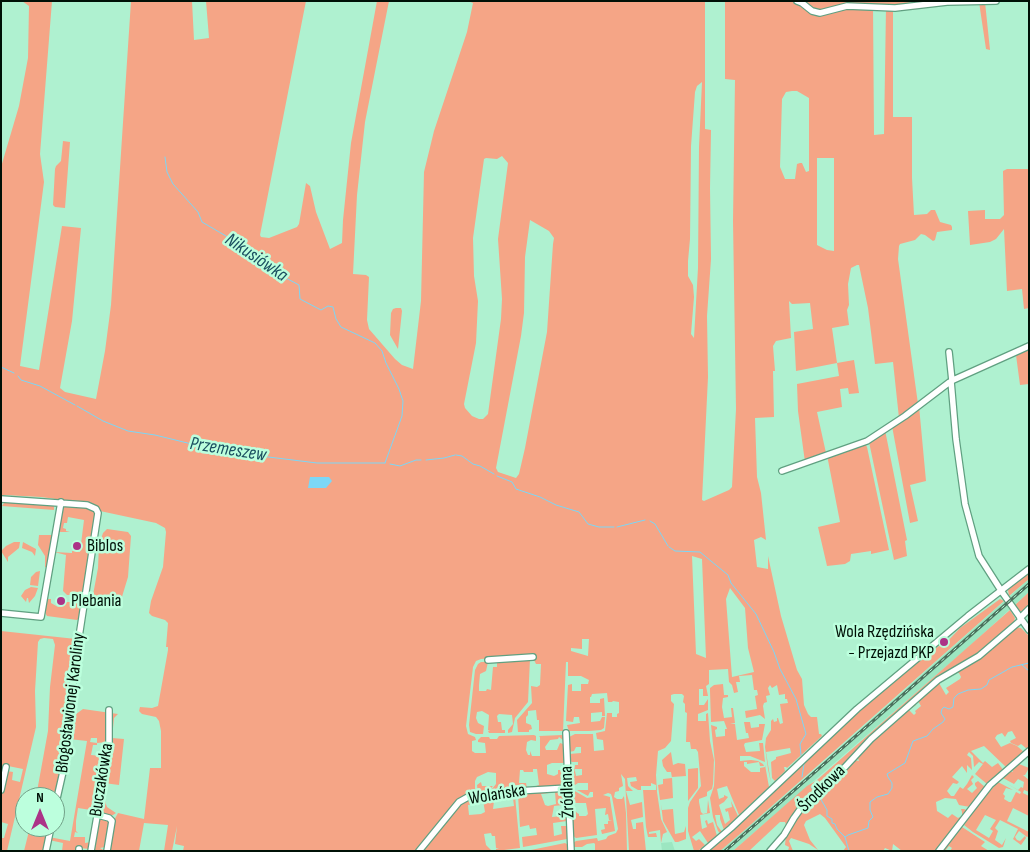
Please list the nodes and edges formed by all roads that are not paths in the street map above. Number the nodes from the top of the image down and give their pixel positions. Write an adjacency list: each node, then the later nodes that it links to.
1 (797, 1): 2 (street)
2 (996, 1)
3 (1029, 346): 5 (street)
4 (949, 352): 5 (street)
5 (952, 381): 6 (street); 10 (street)
6 (782, 471)
7 (1, 499): 8 (street)
8 (61, 502): 12 (street); 21 (street, Błogosławionej Karoliny)
9 (1029, 569): 10 (street)
10 (1000, 590): 13 (street); 31 (street)
11 (1029, 609): 13 (street, Środkowa)
12 (1, 613)
13 (1020, 619): 14 (street); 32 (street, Środkowa)
14 (1029, 630)
15 (533, 657): 16 (street)
16 (488, 660)
17 (109, 710): 24 (street, Buczakówka)
18 (566, 733): 22 (street, Źródlana)
19 (1029, 751): 33 (street)
20 (6, 768): 23 (street)
21 (60, 787)
22 (568, 788): 29 (street, Wolańska); 30 (street, Źródlana)
23 (1, 790)
24 (98, 815): 27 (street, Buczakówka); 28 (street)
25 (49, 837): 26 (street)
26 (46, 851)
27 (91, 851)
28 (107, 851)
29 (419, 851)
30 (571, 851)
31 (704, 851)
32 (770, 851)
33 (939, 851)

